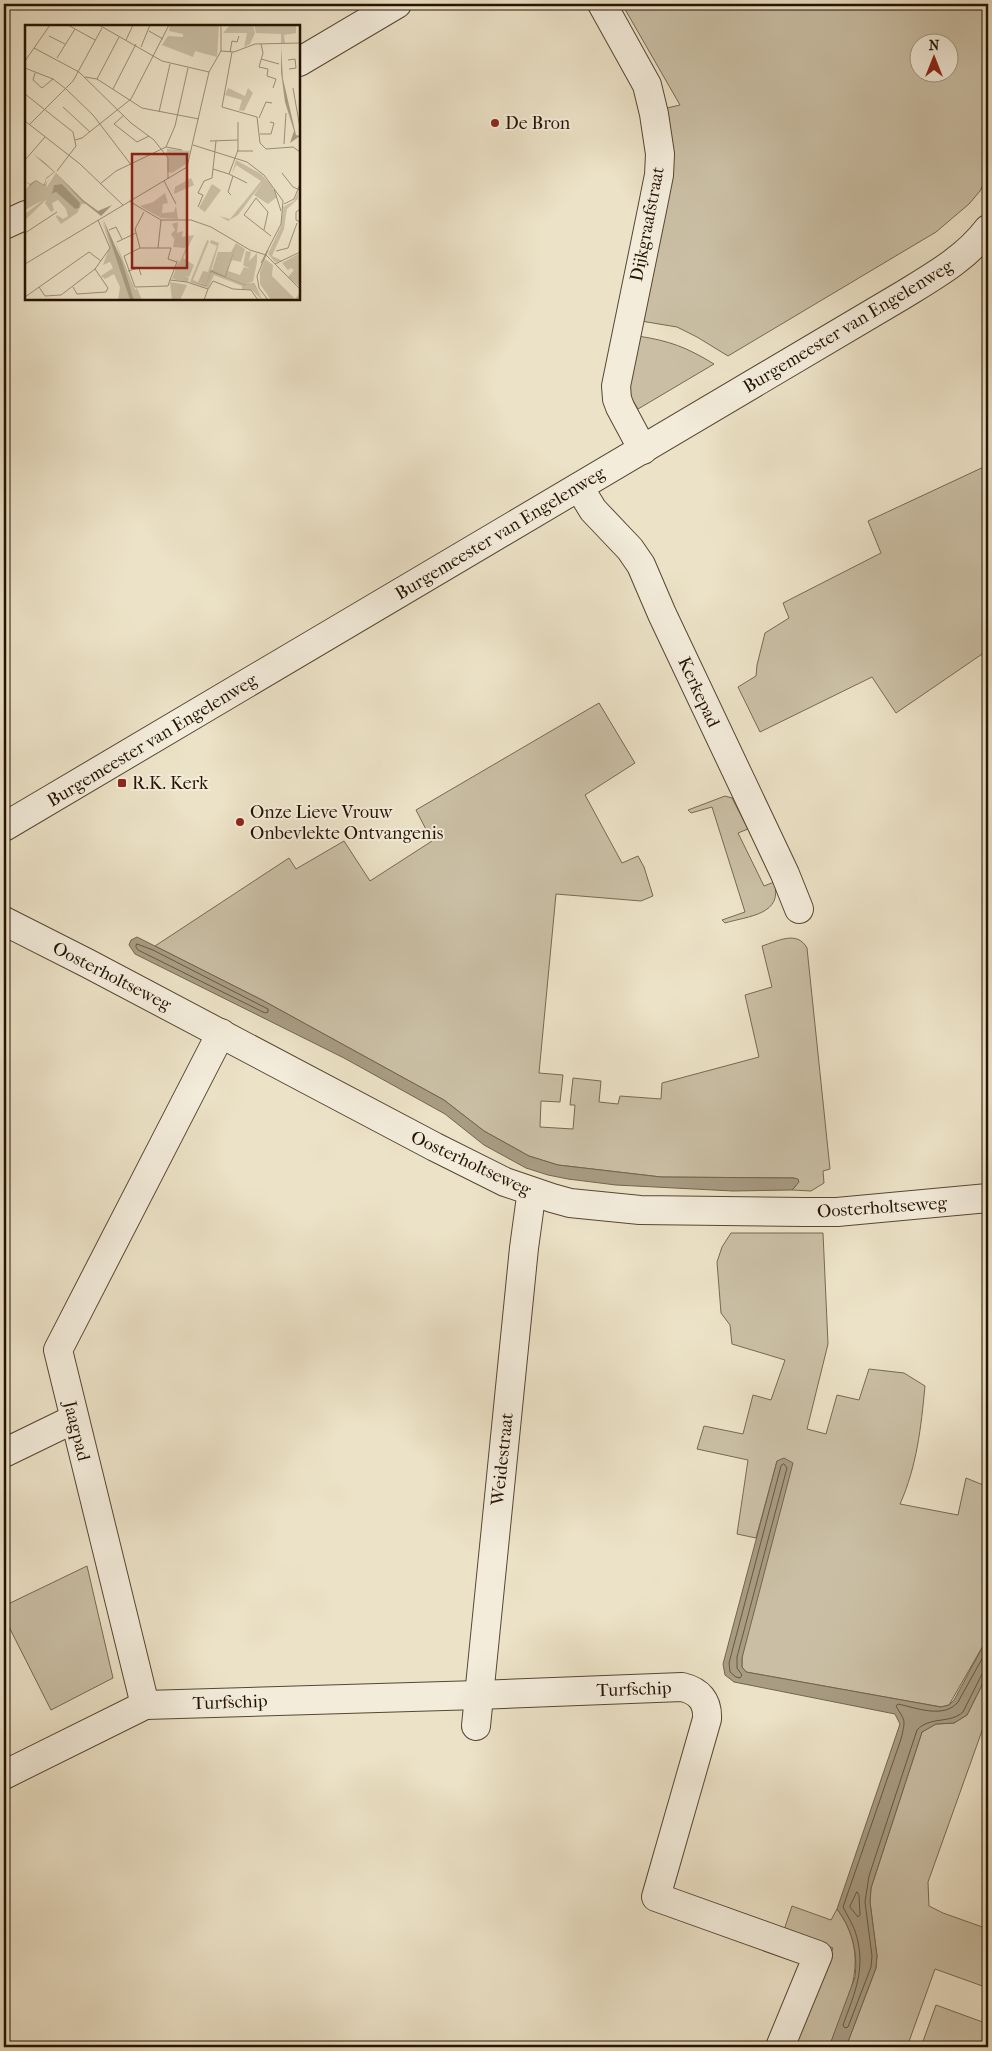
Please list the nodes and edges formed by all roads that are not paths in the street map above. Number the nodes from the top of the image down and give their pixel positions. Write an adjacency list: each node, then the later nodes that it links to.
1 (397, 4): 3 (street)
2 (602, 4): 5 (street, Dijkgraafstraat)
3 (300, 61)
4 (988, 229): 5 (street, Burgemeester van Engelenweg)
5 (642, 450): 6 (street, Burgemeester van Engelenweg)
6 (580, 487): 7 (street, Burgemeester van Engelenweg); 8 (street, Kerkepad)
7 (4, 827)
8 (799, 909)
9 (4, 921): 10 (street, Oosterholtseweg)
10 (221, 1033): 11 (street, Oosterholtseweg); 13 (street, Jaagpad)
11 (533, 1193): 12 (street, Oosterholtseweg); 15 (street, Weidestraat)
12 (988, 1198)
13 (74, 1419): 14 (street); 16 (street, Jaagpad)
14 (4, 1453)
15 (478, 1695): 16 (street, Turfschip); 17 (street, Weidestraat); 19 (street, Turfschip)
16 (145, 1705): 18 (street)
17 (476, 1726)
18 (4, 1775)
19 (780, 2047)

